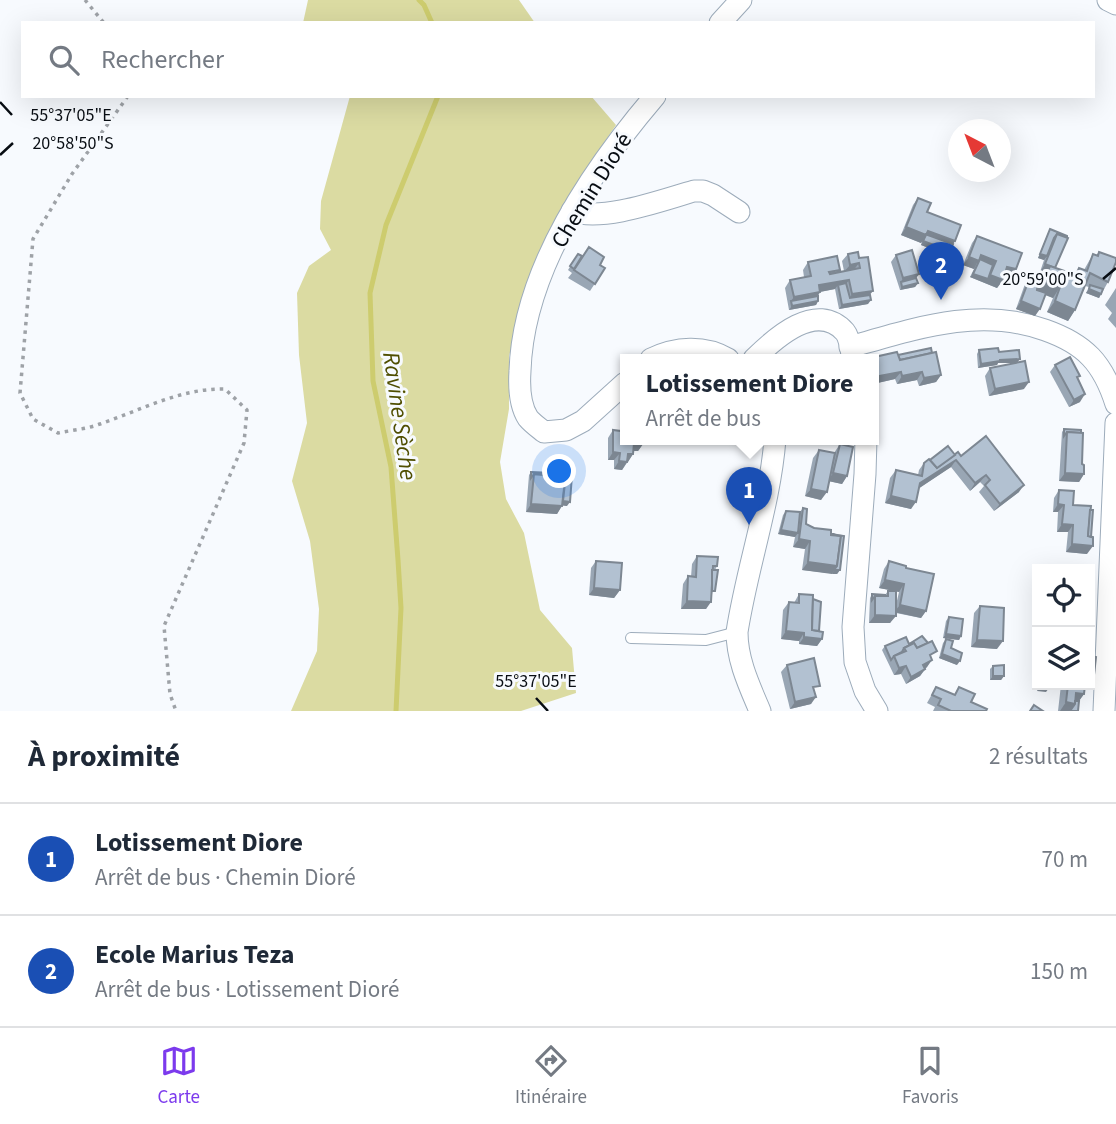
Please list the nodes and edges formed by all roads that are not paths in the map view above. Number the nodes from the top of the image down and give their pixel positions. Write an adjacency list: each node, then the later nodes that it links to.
1 (741, 0): 4 (street)
2 (1108, 0): 3 (street)
3 (1116, 4)
4 (722, 21)
5 (653, 98): 6 (street, Chemin Dioré)
6 (572, 211): 7 (street); 12 (street, Chemin Dioré)
7 (740, 212)
8 (851, 353): 11 (street); 13 (street)
9 (662, 354): 10 (street)
10 (712, 354)
11 (759, 354)
12 (620, 388)
13 (1116, 404)
14 (1116, 423): 21 (street)
15 (774, 445): 17 (street)
16 (866, 445): 20 (street)
17 (737, 632): 18 (lane); 19 (street)
18 (631, 638)
19 (760, 711)
20 (877, 711)
21 (1104, 711)

